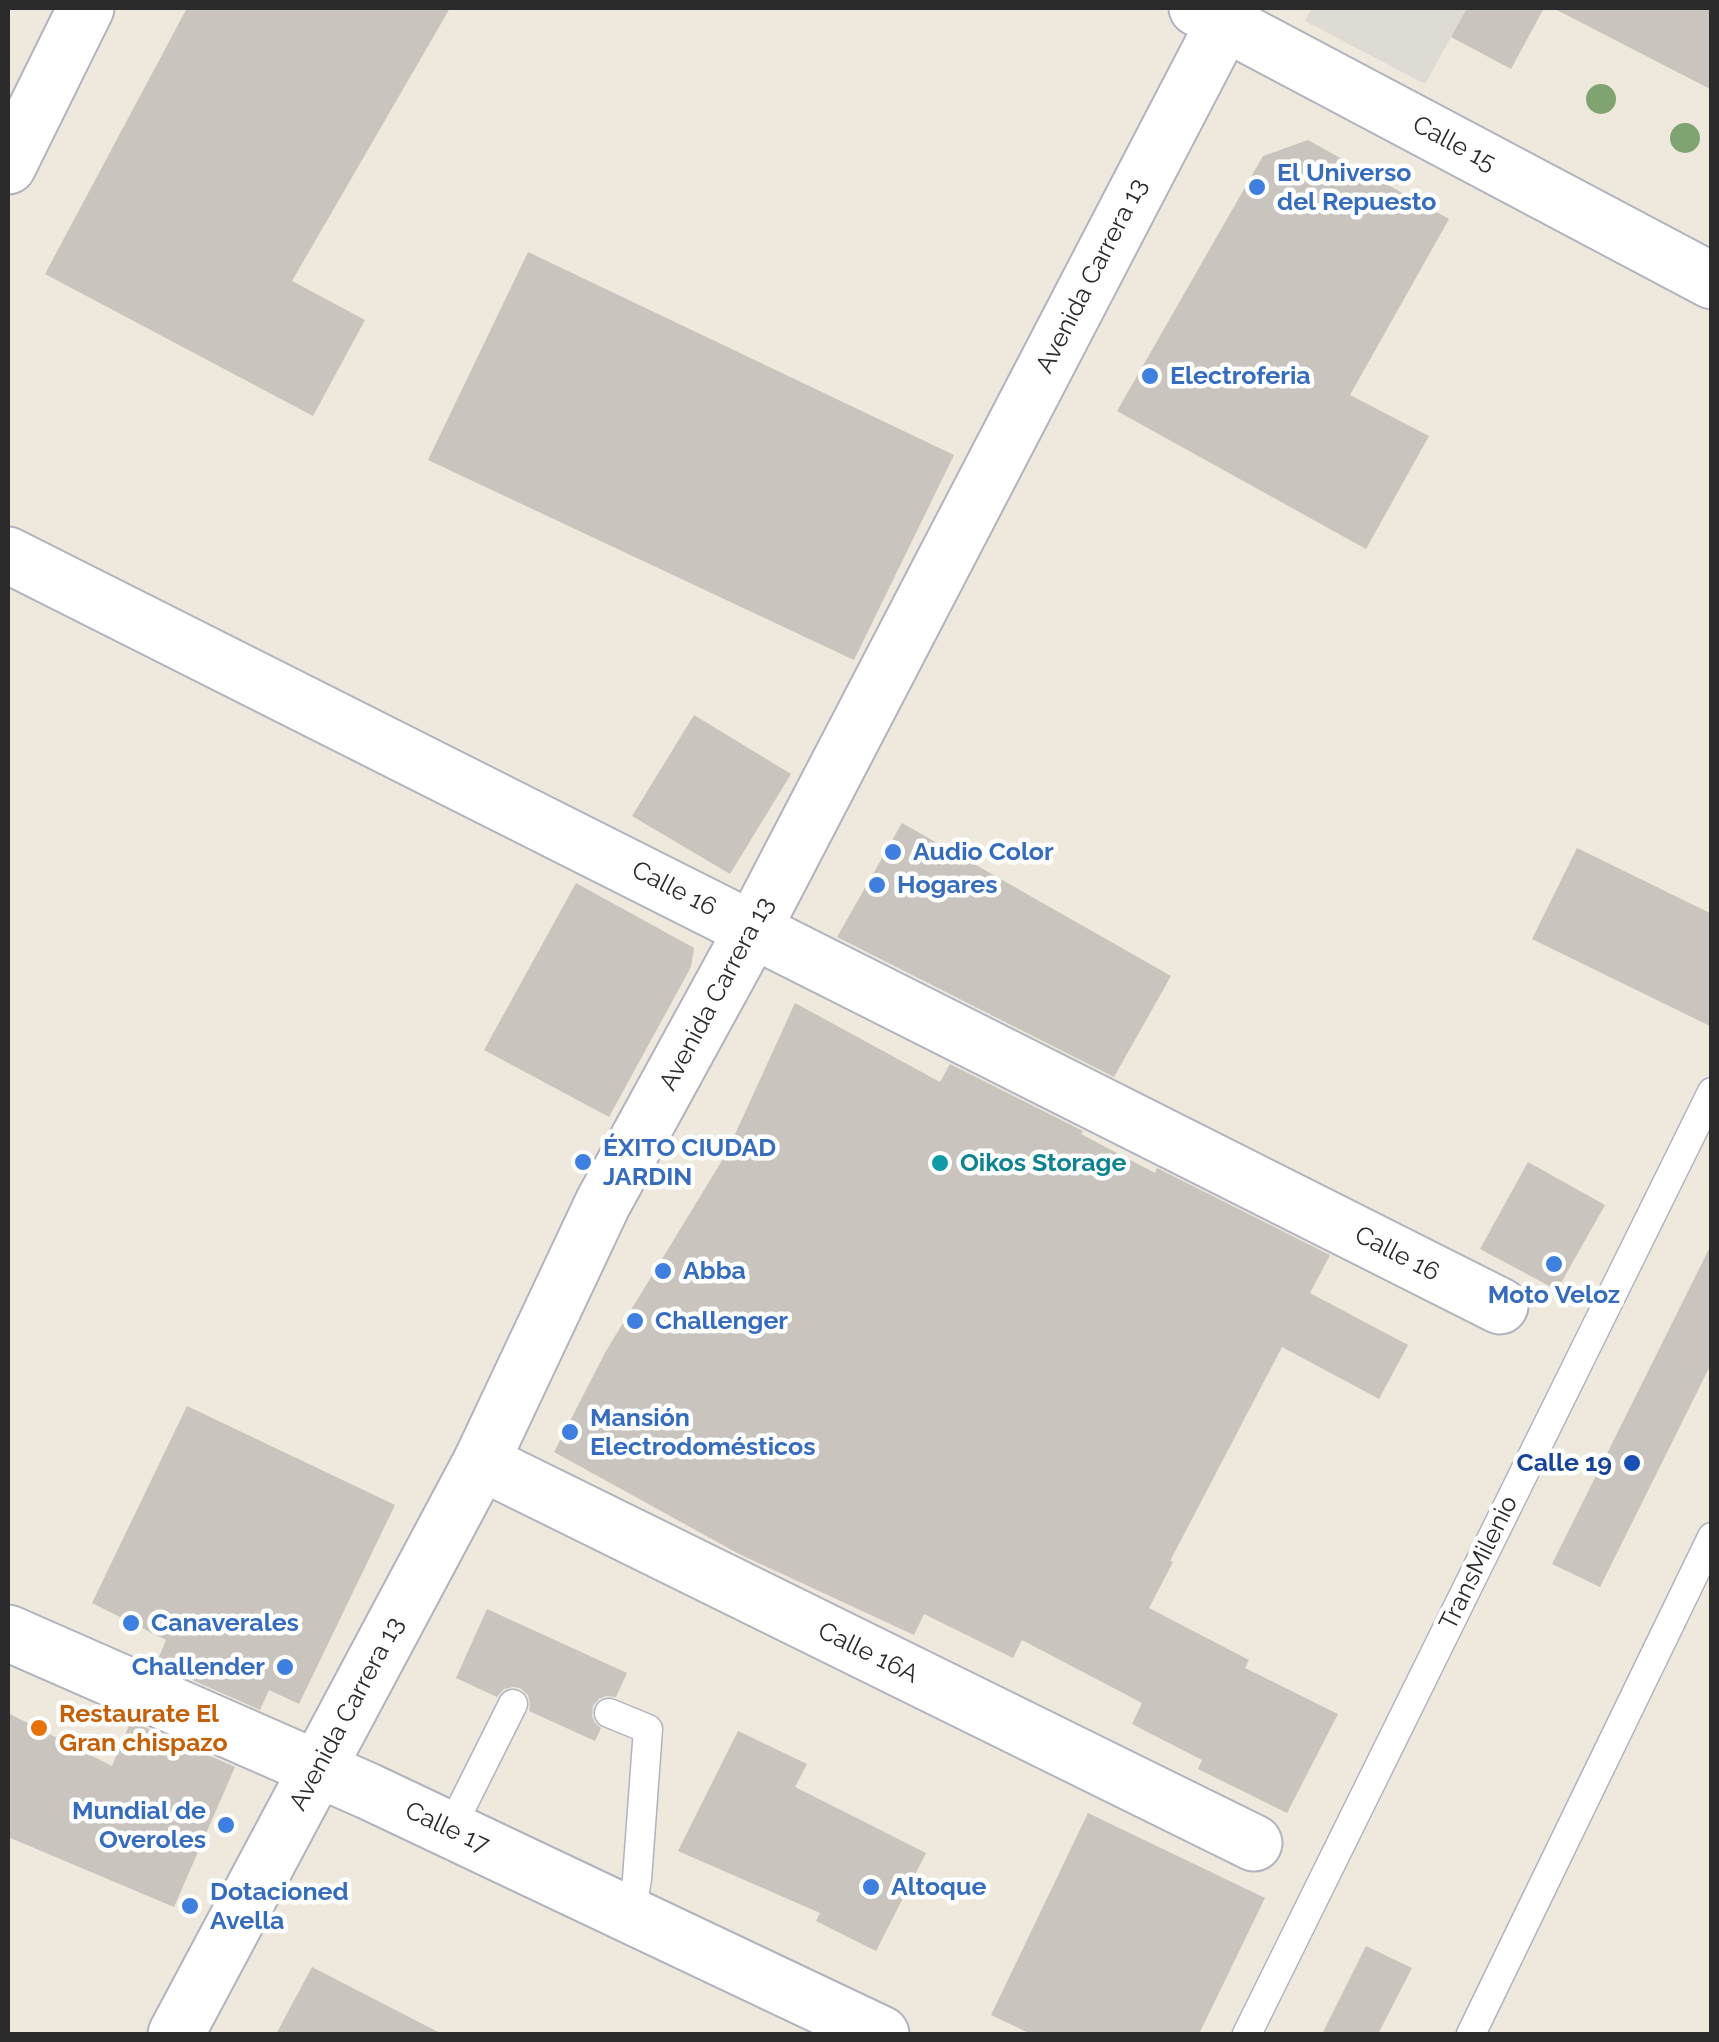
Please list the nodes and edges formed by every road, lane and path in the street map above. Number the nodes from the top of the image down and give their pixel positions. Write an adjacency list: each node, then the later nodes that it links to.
1 (86, 8): 3 (street)
2 (1218, 12): 4 (street, Calle 15); 6 (street, Avenida Carrera 13)
3 (8, 166)
4 (1712, 281)
5 (8, 555): 6 (street, Calle 16)
6 (753, 929): 8 (street, Calle 16); 9 (street, Avenida Carrera 13)
7 (1712, 1092): 20 (lane, TransMilenio)
8 (1500, 1306)
9 (481, 1462): 14 (street, Avenida Carrera 13); 16 (street, Calle 16A)
10 (1712, 1537): 21 (lane)
11 (8, 1633): 14 (street, Calle 17)
12 (513, 1704): 15 (lane)
13 (609, 1713): 17 (lane)
14 (318, 1768): 15 (street, Calle 17); 18 (street, Avenida Carrera 13)
15 (450, 1830): 17 (street, Calle 17)
16 (1254, 1844)
17 (631, 1916): 19 (street, Calle 17)
18 (176, 2034)
19 (881, 2034)
20 (1248, 2034)
21 (1471, 2034)

